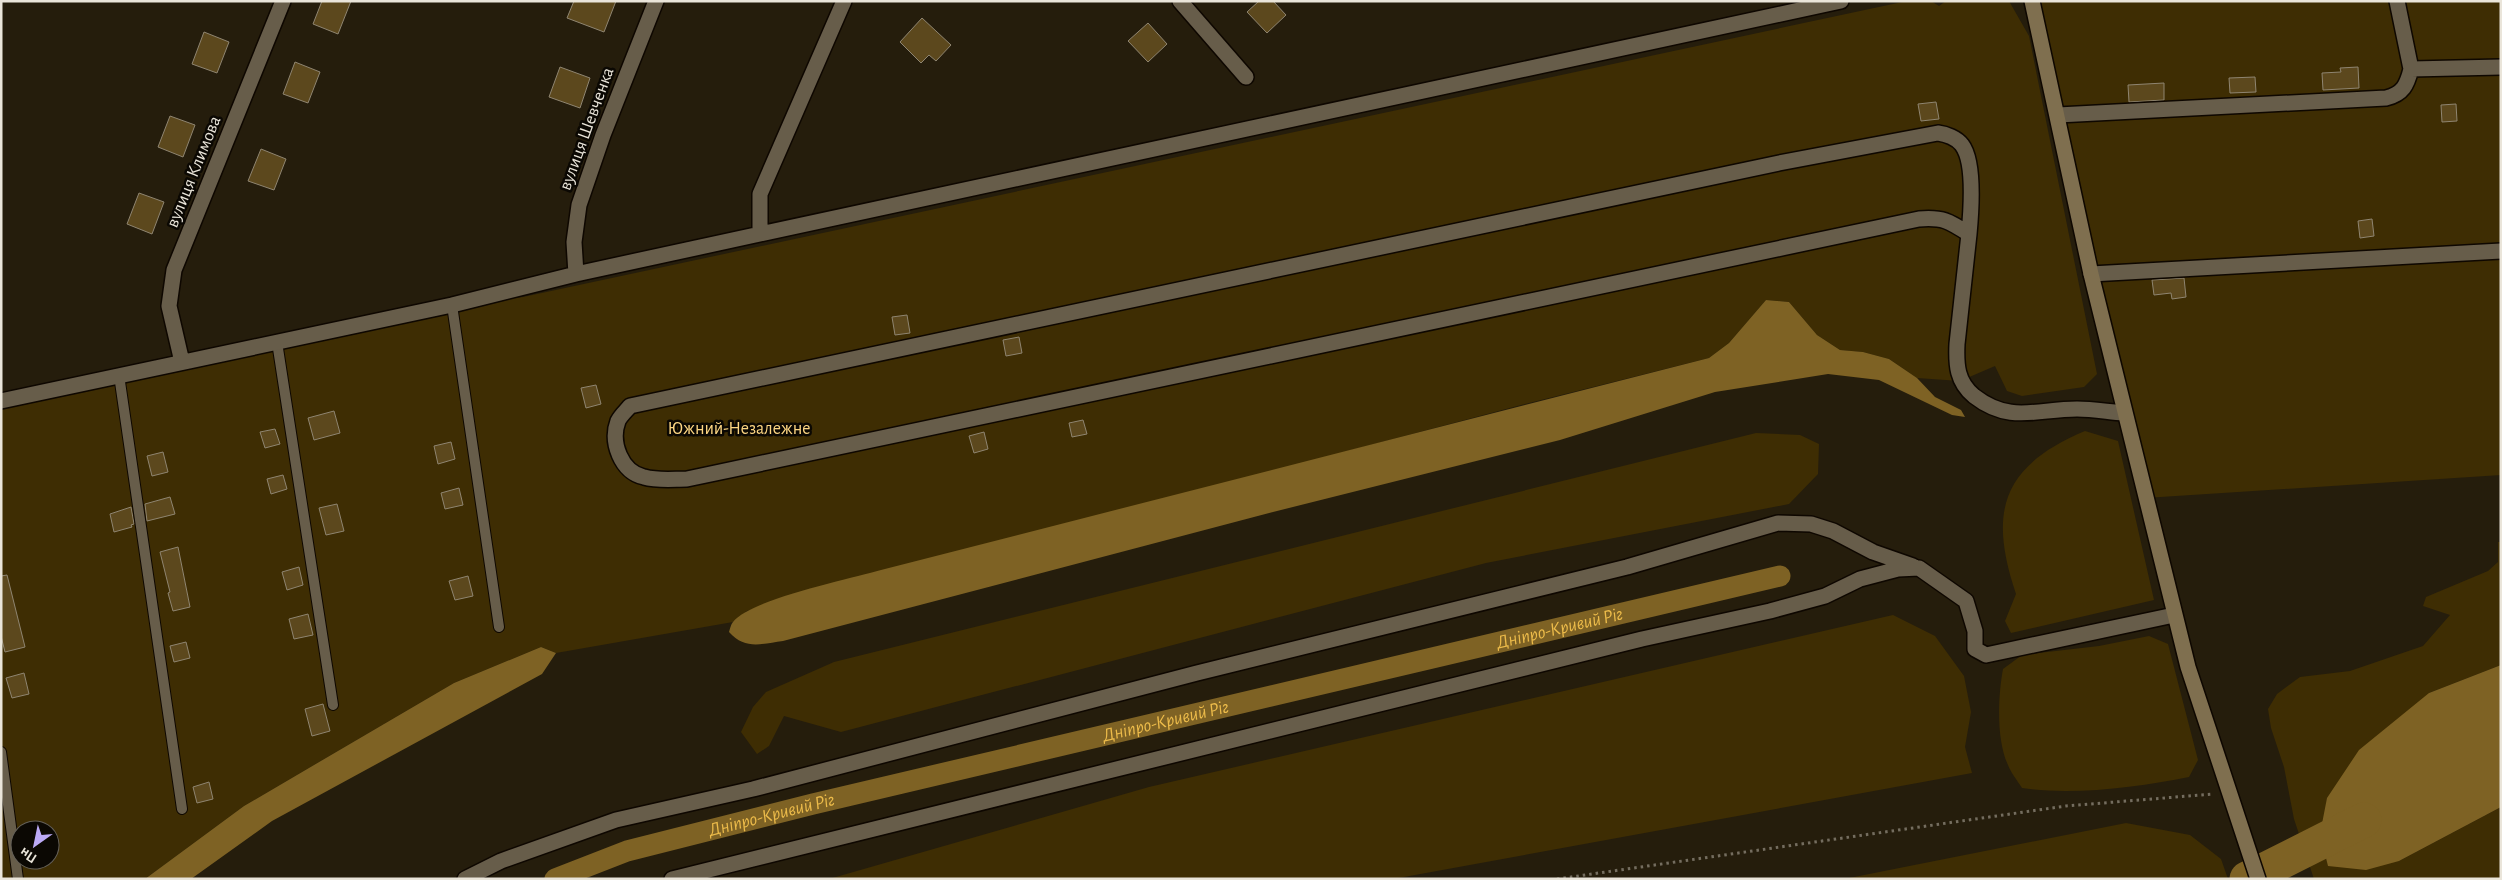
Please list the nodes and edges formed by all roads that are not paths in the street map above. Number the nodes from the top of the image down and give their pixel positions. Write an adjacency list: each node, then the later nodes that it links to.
1 (283, 1): 19 (street, вулиця Климова)
2 (656, 1): 15 (street, вулиця Шевченка)
3 (844, 1): 12 (street)
4 (1180, 1): 10 (street)
5 (1841, 1): 12 (street)
6 (2032, 1): 11 (street)
7 (2397, 1): 9 (street)
8 (2501, 67): 9 (street)
9 (2411, 69): 11 (street)
10 (1246, 77)
11 (2058, 115): 16 (street)
12 (760, 234): 15 (street)
13 (1969, 234): 13 (street); 22 (street)
14 (2501, 251): 16 (street)
15 (576, 274): 17 (street)
16 (2091, 274): 22 (street)
17 (452, 305): 18 (street); 25 (lane)
18 (277, 342): 19 (street); 26 (lane)
19 (182, 362): 20 (street)
20 (119, 375): 21 (street); 28 (lane)
21 (1, 401)
22 (2124, 413): 24 (street)
23 (1919, 568): 24 (street); 30 (street); 31 (street)
24 (2174, 615): 32 (street)
25 (499, 627)
26 (333, 705)
27 (1, 752): 29 (lane)
28 (182, 809)
29 (18, 879)
30 (465, 879)
31 (672, 879)
32 (2258, 879)

